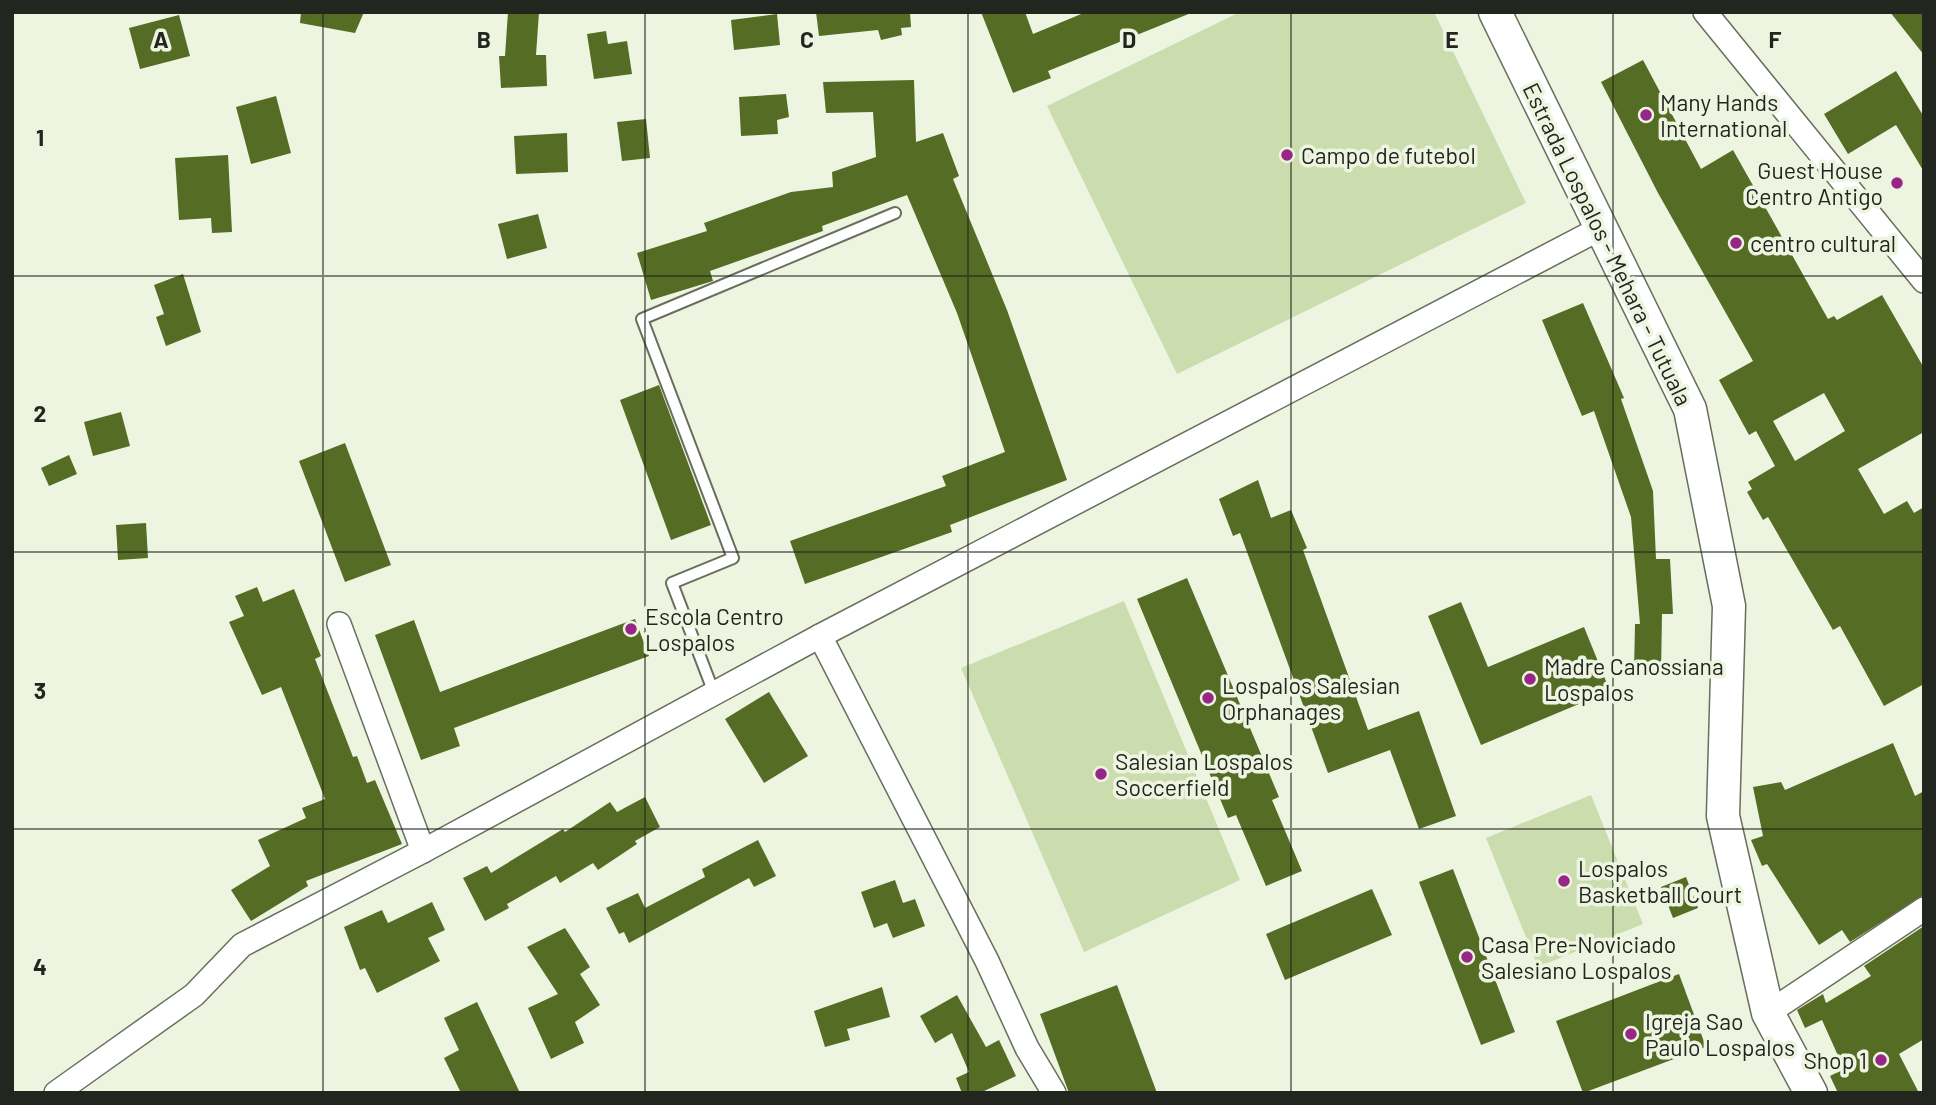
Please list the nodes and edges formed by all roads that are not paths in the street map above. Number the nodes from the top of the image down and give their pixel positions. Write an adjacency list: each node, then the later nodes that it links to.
1 (1495, 12): 4 (main road, Estrada Lospalos - Mehara - Tutuala)
2 (1704, 12): 5 (street)
3 (895, 213): 8 (lane)
4 (1601, 228): 7 (street); 11 (main road, Estrada Lospalos - Mehara - Tutuala)
5 (1924, 281)
6 (339, 624): 9 (street)
7 (820, 636): 8 (street); 13 (street)
8 (714, 692): 9 (street)
9 (423, 851): 12 (street)
10 (1924, 909): 11 (street)
11 (1768, 1013): 14 (main road, Estrada Lospalos - Mehara - Tutuala)
12 (56, 1093)
13 (1054, 1093)
14 (1811, 1093)

